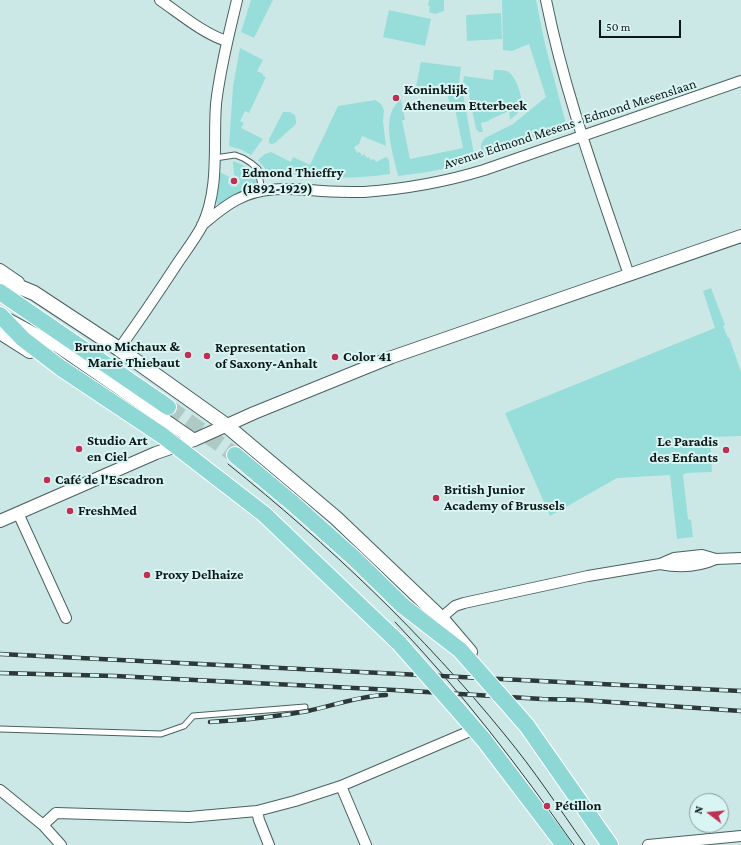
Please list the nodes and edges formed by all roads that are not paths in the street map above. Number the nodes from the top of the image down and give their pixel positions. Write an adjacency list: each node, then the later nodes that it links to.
1 (160, 0): 4 (street)
2 (237, 0): 4 (street)
3 (546, 0): 6 (street)
4 (227, 40): 7 (street)
5 (741, 81): 6 (street, Avenue Edmond Mesens - Edmond Mesenslaan)
6 (581, 136): 8 (street, Avenue Edmond Mesens - Edmond Mesenslaan); 14 (street)
7 (215, 158): 8 (lane); 9 (street)
8 (262, 190): 10 (street, Avenue Edmond Mesens - Edmond Mesenslaan)
9 (209, 203): 10 (street); 11 (street)
10 (220, 210): 11 (street, Avenue Edmond Mesens - Edmond Mesenslaan)
11 (202, 225): 20 (street)
12 (741, 236): 14 (street)
13 (0, 269): 17 (street)
14 (629, 275): 23 (street)
15 (0, 279): 17 (main road)
16 (0, 292): 22 (main road)
17 (34, 293): 20 (main road)
18 (0, 315): 21 (main road); 24 (street)
19 (0, 332): 21 (main road)
20 (119, 349): 23 (main road)
21 (61, 368): 25 (main road)
22 (168, 407)
23 (227, 426): 24 (street); 31 (main road)
24 (194, 440): 25 (street)
25 (176, 446): 27 (street); 35 (main road, bridge)
26 (235, 455): 32 (main road)
27 (18, 513): 28 (street); 30 (street)
28 (0, 521)
29 (741, 558): 31 (street)
30 (66, 618)
31 (441, 618): 32 (main road)
32 (465, 651): 45 (main road, bridge)
33 (305, 707): 34 (lane)
34 (0, 729)
35 (475, 730): 36 (street); 44 (main road)
36 (341, 786): 38 (street); 43 (street)
37 (0, 790): 39 (street)
38 (257, 811): 39 (street); 42 (street)
39 (43, 825): 41 (street)
40 (741, 836): 46 (street)
41 (61, 845)
42 (269, 845)
43 (366, 845)
44 (564, 845)
45 (610, 845)
46 (648, 845)

